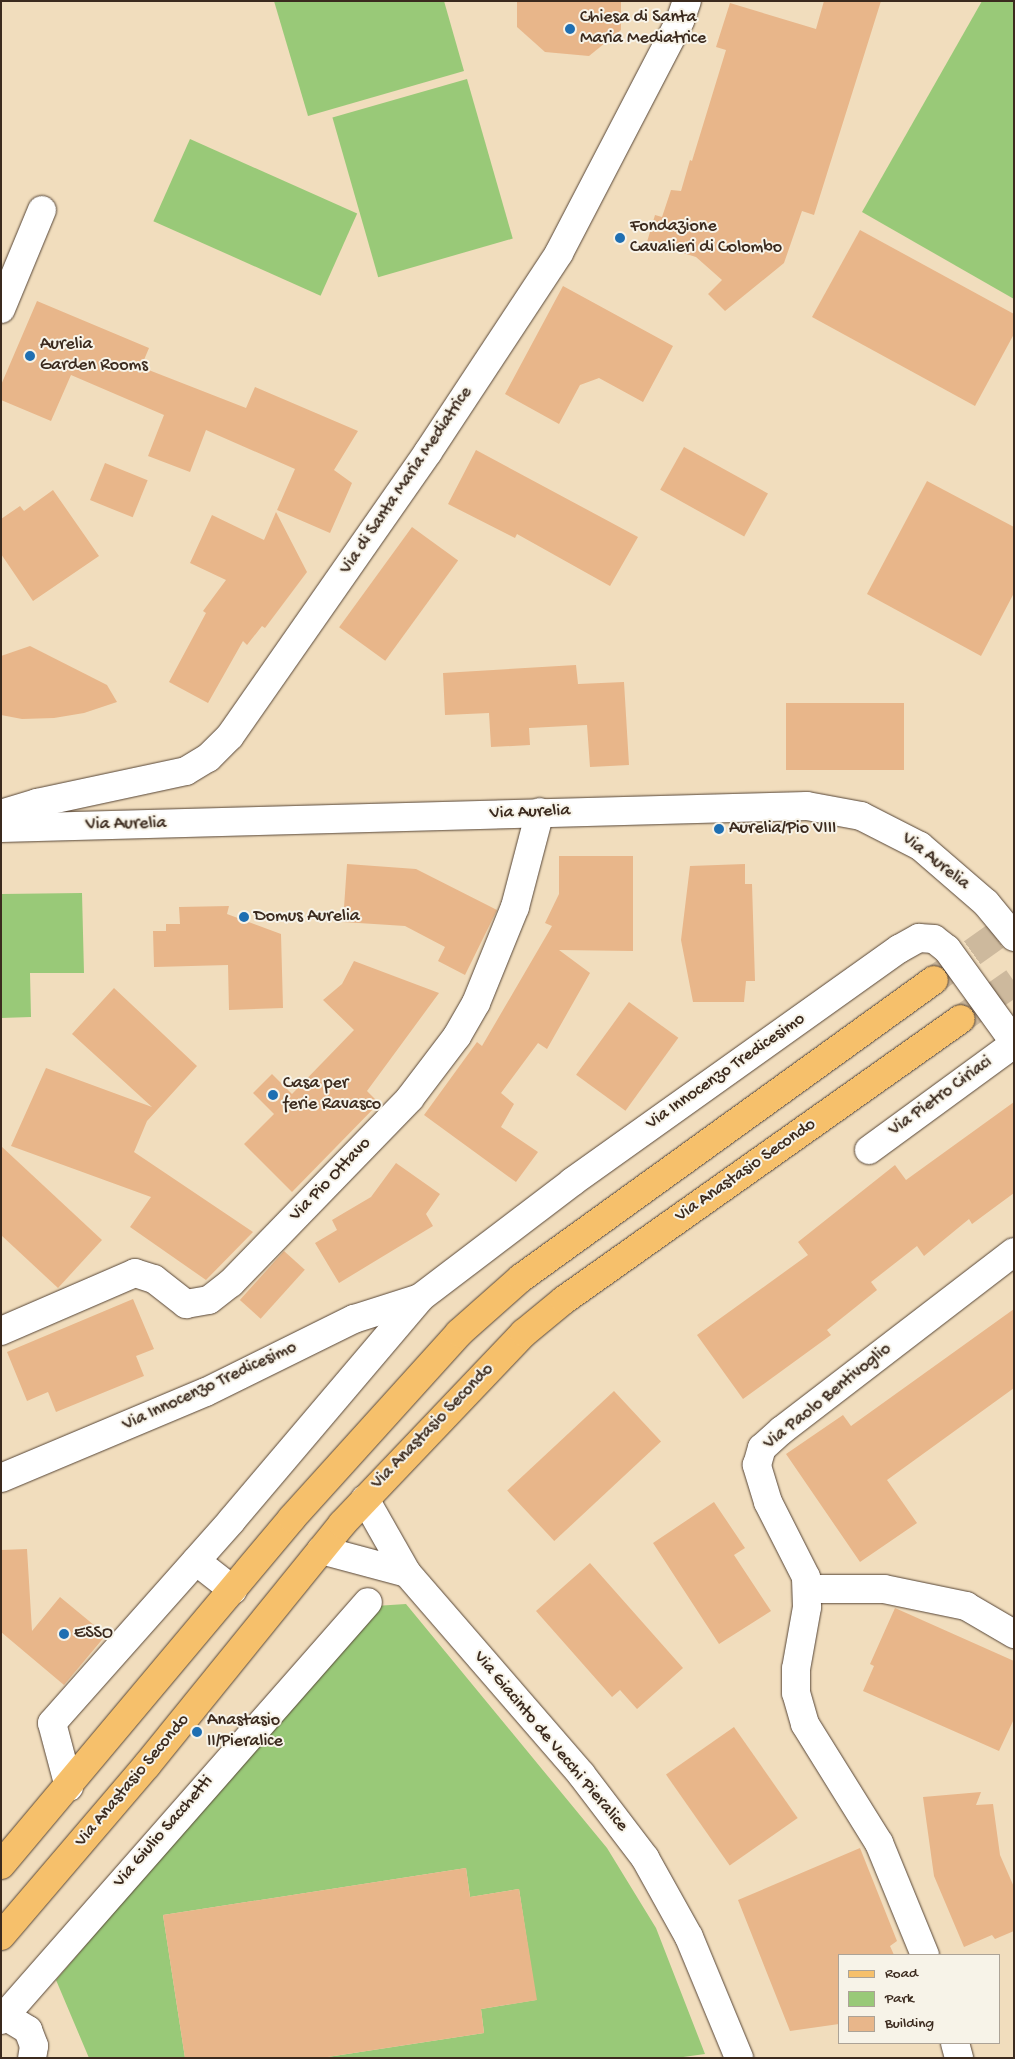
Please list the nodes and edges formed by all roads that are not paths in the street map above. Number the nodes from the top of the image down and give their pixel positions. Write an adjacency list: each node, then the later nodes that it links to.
1 (686, 1): 5 (street, Via di Santa Maria Mediatrice)
2 (42, 210): 3 (street)
3 (1, 309)
4 (540, 812): 6 (street, Via Aurelia); 7 (street, Via Aurelia); 14 (street, Via Pio Ottavo)
5 (1, 814)
6 (1, 828)
7 (1014, 937)
8 (934, 980): 21 (main road)
9 (961, 1019): 16 (main road, Via Anastasio Secondo)
10 (1014, 1043): 11 (street, Via Pietro Ciriaci); 13 (street, Via Innocenzo Tredicesimo)
11 (869, 1150)
12 (1014, 1252): 20 (street, Via Paolo Bentivoglio)
13 (420, 1298): 15 (street, Via Innocenzo Tredicesimo); 18 (street, Via Innocenzo Tredicesimo)
14 (1, 1330)
15 (1, 1478)
16 (365, 1499): 17 (main road, Via Anastasio Secondo); 19 (street, Via Giacinto de Vecchi Pieralice)
17 (322, 1550): 19 (street); 26 (main road, Via Anastasio Secondo)
18 (196, 1561): 21 (street); 24 (street, Via Innocenzo Tredicesimo)
19 (407, 1574): 31 (street, Via Giacinto de Vecchi Pieralice)
20 (808, 1589): 23 (street); 27 (street, Via Paolo Bentivoglio)
21 (233, 1590): 24 (main road)
22 (368, 1602): 28 (street, Via Giulio Sacchetti)
23 (1014, 1634)
24 (69, 1787): 25 (main road)
25 (1, 1865)
26 (1, 1936)
27 (925, 1954)
28 (3, 2018): 30 (street)
29 (955, 2044): 32 (street)
30 (32, 2058)
31 (739, 2058)
32 (959, 2058)

